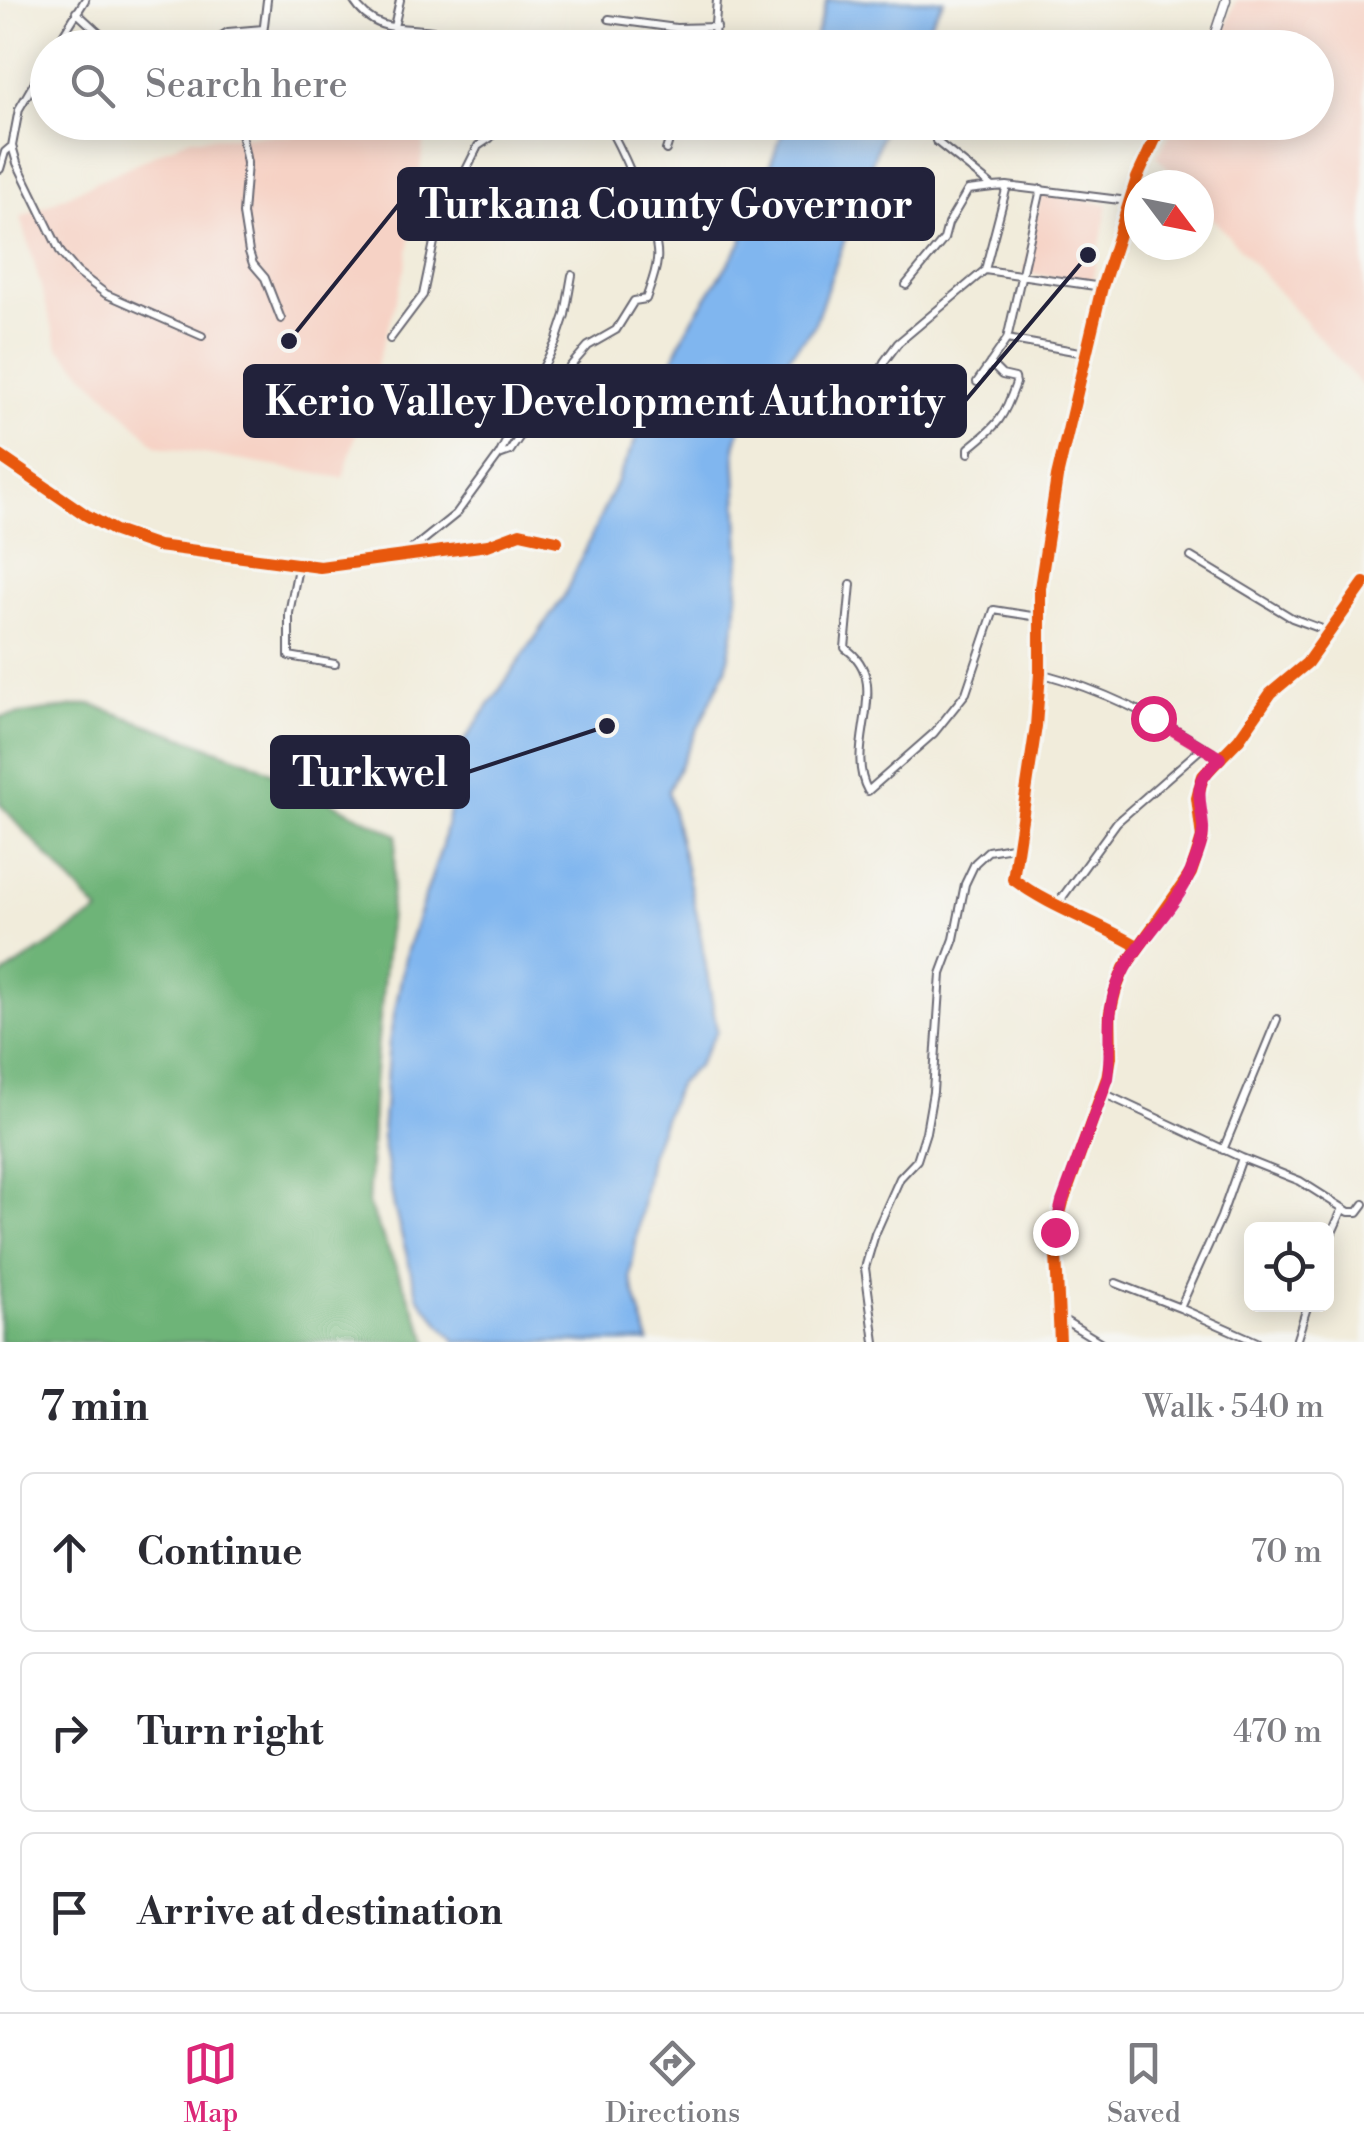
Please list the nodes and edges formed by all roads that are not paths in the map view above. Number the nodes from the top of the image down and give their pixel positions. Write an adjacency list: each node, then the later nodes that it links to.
1 (84, 0): 7 (street)
2 (267, 0): 11 (street)
3 (353, 0): 9 (street)
4 (400, 0): 9 (street)
5 (717, 0): 10 (street)
6 (1226, 0): 16 (street)
7 (76, 12): 12 (street); 13 (street)
8 (610, 19): 10 (street)
9 (394, 27): 15 (street)
10 (717, 28)
11 (263, 29): 14 (street)
12 (66, 30)
13 (95, 30)
14 (251, 30)
15 (415, 30)
16 (1216, 30)
17 (30, 89): 24 (street)
18 (242, 140): 38 (street)
19 (487, 140): 40 (street)
20 (616, 140): 47 (street)
21 (669, 140): 25 (street)
22 (1156, 140): 27 (street)
23 (936, 141): 29 (street)
24 (12, 146): 26 (street); 39 (street)
25 (666, 150)
26 (0, 169)
27 (1142, 170)
28 (1007, 186): 29 (street); 30 (street); 33 (street)
29 (993, 187): 36 (street)
30 (1041, 189): 31 (street); 35 (street)
31 (1124, 200)
32 (1124, 214): 37 (street)
33 (986, 270): 35 (street); 45 (street)
34 (572, 274): 47 (street)
35 (1021, 274): 37 (street); 41 (street)
36 (906, 285)
37 (1102, 287): 42 (street)
38 (281, 319)
39 (202, 336)
40 (390, 339)
41 (1008, 339): 42 (street); 43 (street)
42 (1085, 353): 55 (street)
43 (990, 363): 44 (street); 46 (street)
44 (977, 382)
45 (847, 414)
46 (969, 453)
47 (499, 455): 50 (street)
48 (0, 456): 52 (street)
49 (557, 542): 50 (street)
50 (404, 556): 52 (street)
51 (1191, 557): 56 (street)
52 (300, 563): 57 (street)
53 (1364, 583): 56 (street)
54 (851, 584): 55 (street)
55 (1038, 618): 58 (street)
56 (1330, 632): 60 (street)
57 (335, 664)
58 (1040, 674): 59 (street); 61 (street)
59 (1203, 747): 60 (street); 62 (street)
60 (1220, 758): 63 (street)
61 (1018, 846): 62 (street); 76 (street)
62 (1056, 906): 63 (street)
63 (1138, 948): 64 (street)
64 (1110, 1013): 66 (street)
65 (1277, 1019): 67 (street)
66 (1103, 1093): 67 (street); 75 (street)
67 (1223, 1150): 68 (street)
68 (1242, 1158): 70 (street); 73 (street)
69 (1364, 1204): 70 (street)
70 (1343, 1208): 71 (street)
71 (1334, 1228)
72 (1116, 1283): 73 (street)
73 (1180, 1308): 79 (street)
74 (1305, 1312): 80 (street)
75 (1059, 1317): 77 (street); 78 (street)
76 (874, 1342)
77 (1060, 1342)
78 (1100, 1342)
79 (1256, 1342)
80 (1296, 1342)

